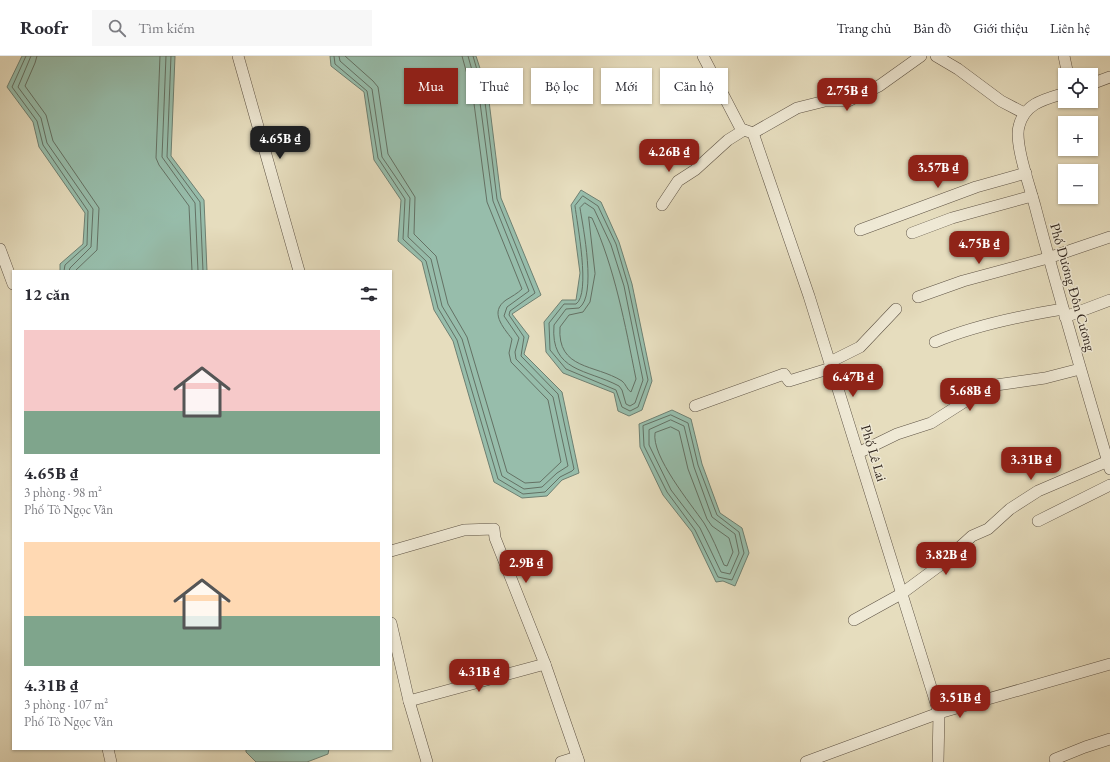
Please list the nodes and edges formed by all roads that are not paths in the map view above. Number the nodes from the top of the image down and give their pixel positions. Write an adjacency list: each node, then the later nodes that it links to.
1 (238, 56): 20 (street)
2 (703, 56): 11 (street, Phố Lê Lai)
3 (921, 56): 11 (street)
4 (936, 56): 10 (street)
5 (1064, 56): 6 (street)
6 (1067, 68)
7 (1110, 77): 8 (street)
8 (1098, 81)
9 (1058, 94): 10 (street)
10 (1024, 113): 12 (street, Phố Dương Đôn Cương)
11 (749, 132): 14 (street); 27 (street, Phố Lê Lai)
12 (1026, 173): 13 (street, Phố Dương Đôn Cương); 15 (street)
13 (1032, 196): 16 (street); 19 (street, Phố Dương Đôn Cương)
14 (662, 205)
15 (860, 230)
16 (912, 233)
17 (1110, 237): 19 (street)
18 (0, 249): 21 (street)
19 (1048, 258): 22 (street); 25 (street, Phố Dương Đôn Cương)
20 (299, 270)
21 (12, 281)
22 (918, 297)
23 (1110, 300): 25 (street)
24 (896, 310): 27 (street)
25 (1064, 313): 26 (street); 28 (street, Phố Dương Đôn Cương)
26 (935, 342)
27 (831, 365): 29 (street); 30 (street, Phố Lê Lai)
28 (1080, 369): 30 (street); 31 (street, Phố Dương Đôn Cương)
29 (695, 406)
30 (858, 453): 35 (street, Phố Lê Lai)
31 (1109, 465): 35 (street)
32 (1110, 485): 33 (street)
33 (1038, 521)
34 (392, 551): 38 (street)
35 (901, 594): 36 (street); 41 (street, Phố Lê Lai)
36 (854, 620)
37 (392, 627): 40 (street)
38 (545, 664): 40 (street); 46 (street)
39 (1110, 664): 41 (street)
40 (409, 701): 48 (street)
41 (939, 713): 44 (street); 51 (street, Phố Lê Lai)
42 (1110, 739): 45 (street)
43 (108, 750): 47 (street)
44 (821, 759): 50 (street)
45 (1055, 759)
46 (578, 760): 49 (street)
47 (111, 762)
48 (427, 762)
49 (561, 762)
50 (806, 762)
51 (938, 762)

